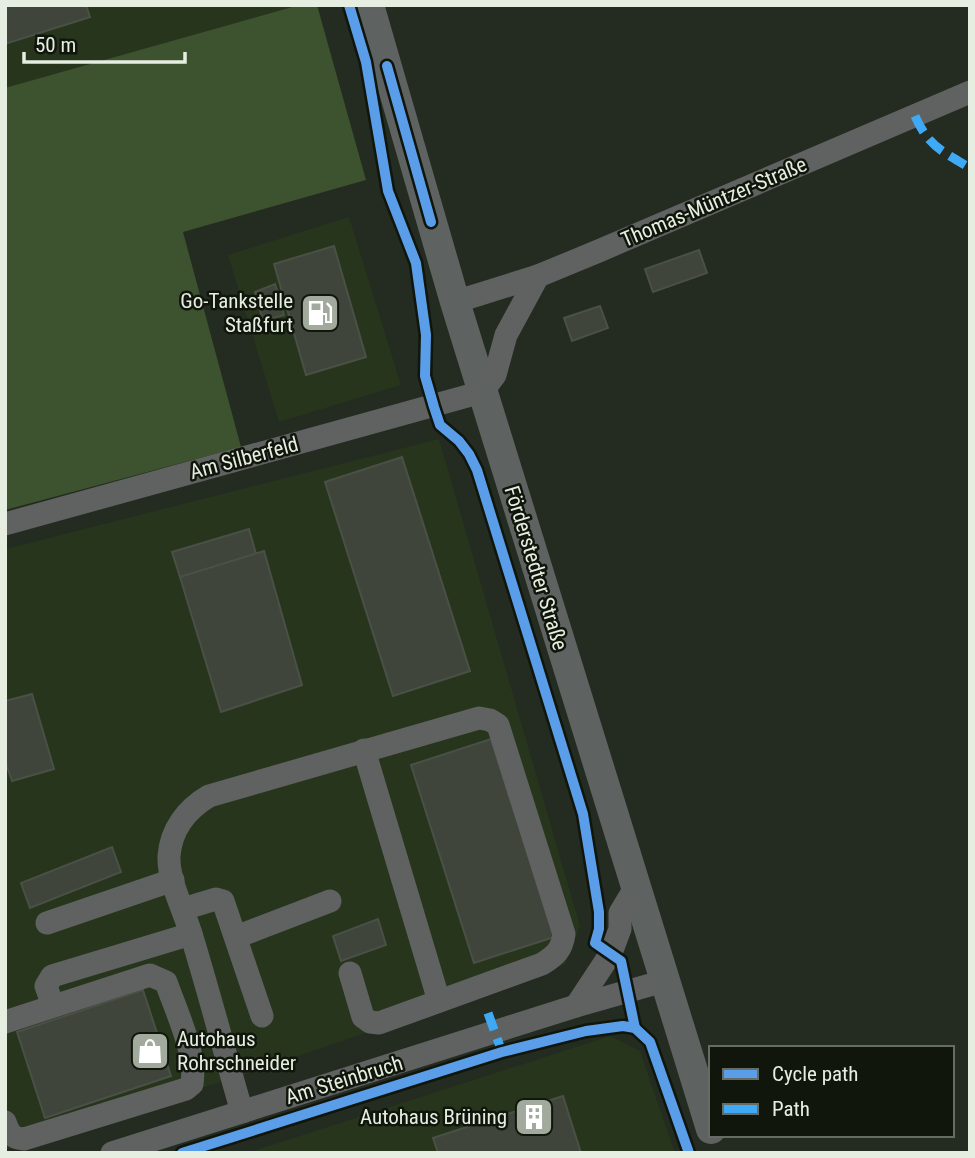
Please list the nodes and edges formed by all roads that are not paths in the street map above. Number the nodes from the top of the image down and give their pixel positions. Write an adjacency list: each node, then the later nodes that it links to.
1 (369, 5): 4 (main road, Förderstedter Straße)
2 (970, 92): 3 (street, Thomas-Müntzer-Straße)
3 (538, 276): 4 (street, Thomas-Müntzer-Straße); 5 (street)
4 (454, 302): 5 (main road, Förderstedter Straße)
5 (482, 392): 6 (street, Am Silberfeld); 9 (main road, Förderstedter Straße)
6 (5, 524)
7 (364, 750): 8 (street); 17 (street); 17 (street)
8 (173, 880): 11 (street); 12 (street)
9 (635, 888): 16 (main road, Förderstedter Straße); 19 (street)
10 (330, 901): 14 (street)
11 (183, 909): 13 (street); 14 (street)
12 (47, 923)
13 (191, 934): 18 (street); 22 (street)
14 (236, 937): 20 (street)
15 (350, 973): 17 (street)
16 (664, 981): 19 (street, Am Steinbruch); 26 (main road, Förderstedter Straße)
17 (439, 1001)
18 (53, 1006): 21 (street); 23 (street)
19 (576, 1006): 24 (street, Am Steinbruch)
20 (262, 1016)
21 (5, 1021)
22 (220, 1033): 23 (street); 24 (street)
23 (188, 1043): 25 (street)
24 (242, 1112): 27 (street, Am Steinbruch)
25 (5, 1122)
26 (709, 1123)
27 (112, 1153)

